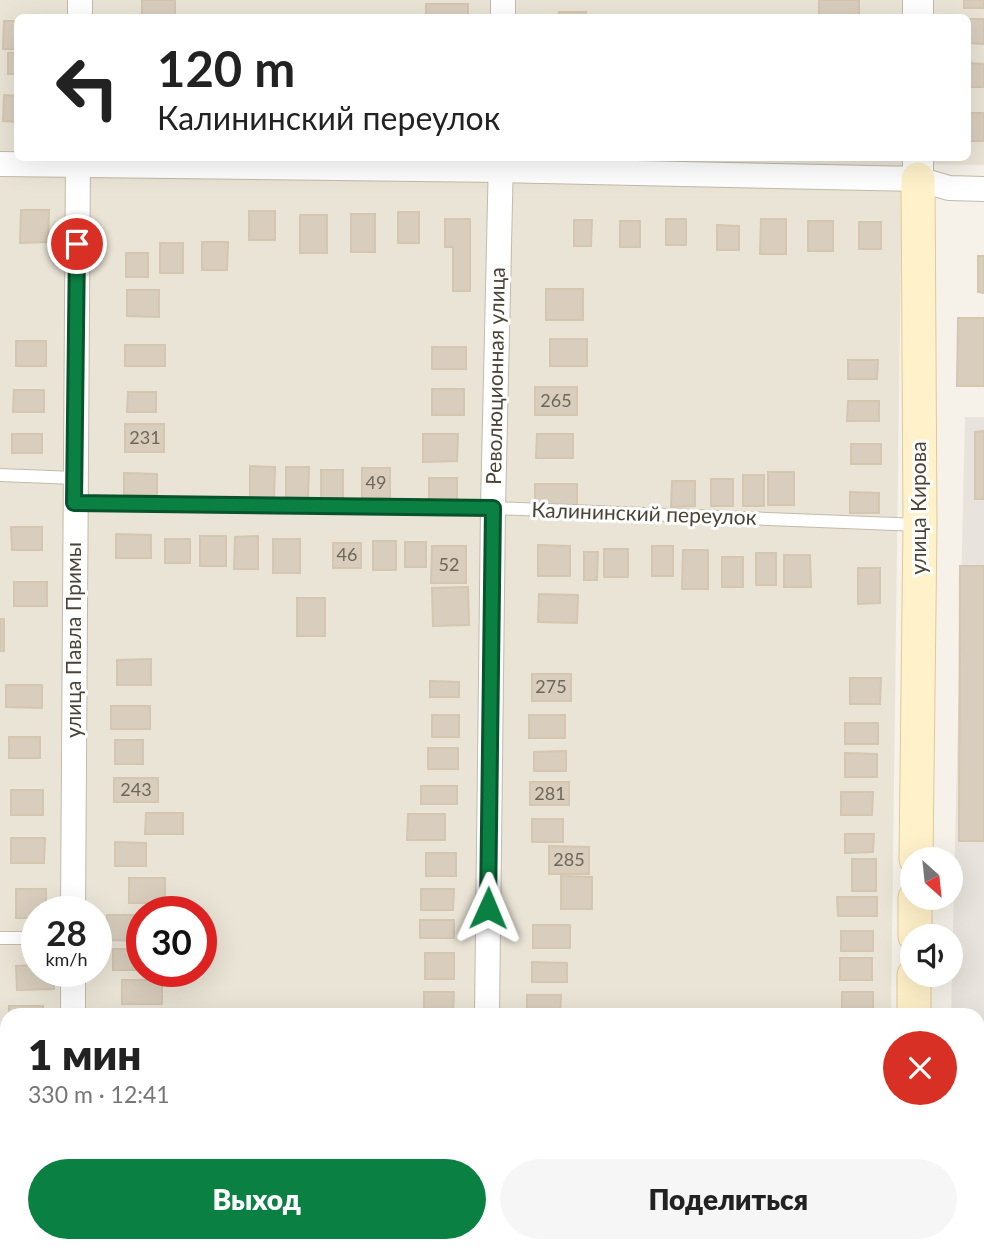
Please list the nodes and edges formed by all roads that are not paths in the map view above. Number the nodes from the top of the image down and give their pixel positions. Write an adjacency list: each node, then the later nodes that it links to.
1 (78, 161): 2 (street); 3 (street); 7 (street, улица Павла Примы)
2 (0, 164)
3 (501, 164): 4 (street); 9 (street, Революционная улица)
4 (918, 168): 5 (street); 10 (main road, улица Кирова)
5 (984, 189)
6 (0, 475): 7 (lane)
7 (75, 478): 8 (street, улица Павла Примы)
8 (74, 503): 9 (lane, Калининский переулок); 12 (street, улица Павла Примы)
9 (493, 508): 10 (lane, Калининский переулок); 18 (street, Революционная улица)
10 (920, 525): 11 (main road, улица Кирова)
11 (916, 847)
12 (73, 896)
13 (21, 937): 14 (lane)
14 (0, 938)
15 (73, 987): 17 (street)
16 (914, 987): 19 (main road)
17 (73, 1008)
18 (487, 1008)
19 (914, 1008)

